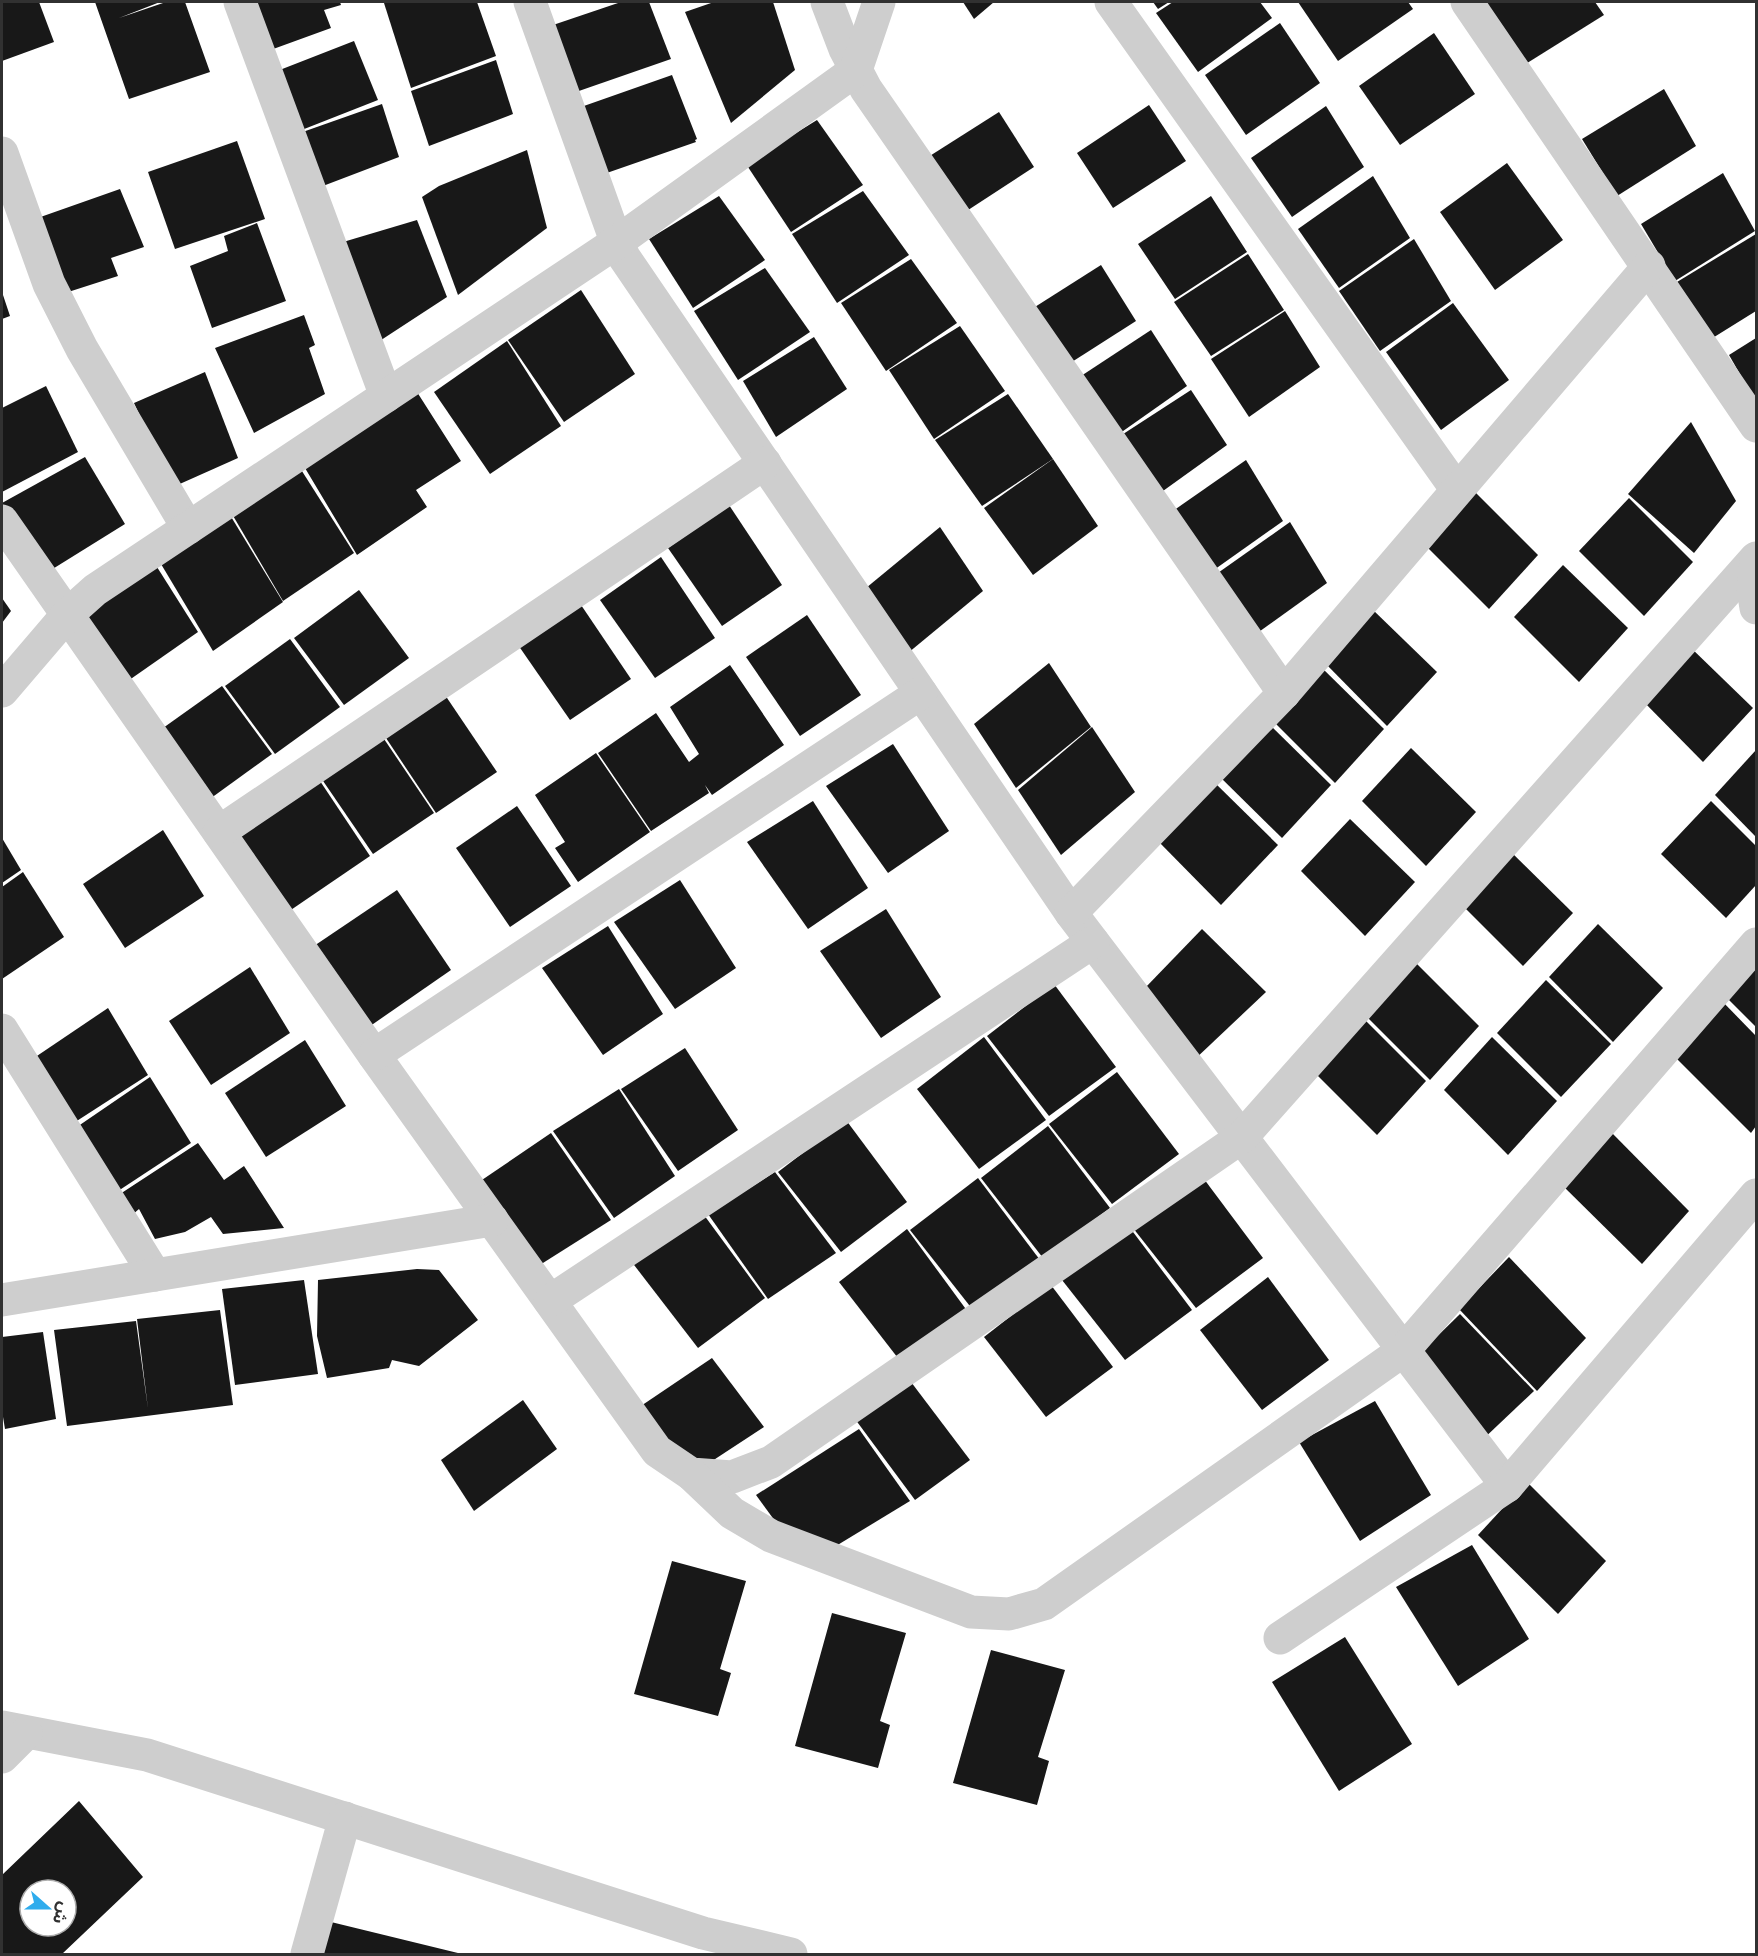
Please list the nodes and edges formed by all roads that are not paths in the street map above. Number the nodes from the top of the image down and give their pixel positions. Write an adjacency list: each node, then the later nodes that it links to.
1 (240, 2): 11 (street)
2 (530, 2): 9 (street)
3 (827, 2): 7 (street)
4 (879, 2): 7 (street)
5 (1111, 2): 14 (street)
6 (1467, 2): 10 (street)
7 (856, 70): 9 (street); 22 (street)
8 (2, 153): 16 (street)
9 (617, 242): 11 (street); 13 (street)
10 (1649, 266): 12 (street); 14 (street)
11 (386, 396): 16 (street)
12 (1756, 426)
13 (765, 463): 21 (street); 23 (street)
14 (1457, 490): 22 (street)
15 (2, 521): 19 (street)
16 (188, 528): 19 (street)
17 (1756, 559): 18 (street); 29 (street)
18 (1756, 608)
19 (67, 615): 20 (street); 23 (street)
20 (2, 691)
21 (921, 693): 24 (street); 28 (street)
22 (1284, 693): 24 (street)
23 (219, 832): 28 (street)
24 (1071, 913): 25 (street)
25 (1093, 942): 29 (street); 34 (street)
26 (1756, 944): 35 (street)
27 (2, 1030): 32 (street)
28 (374, 1055): 31 (street)
29 (1242, 1137): 35 (street); 36 (street)
30 (1756, 1195): 37 (street)
31 (492, 1220): 32 (street); 34 (street)
32 (155, 1275): 33 (street)
33 (2, 1300)
34 (550, 1301): 36 (street)
35 (1404, 1350): 36 (street); 37 (street)
36 (691, 1474)
37 (1507, 1486): 38 (street)
38 (1280, 1638)
39 (14, 1730): 40 (street); 41 (street)
40 (2, 1757)
41 (345, 1818): 42 (street); 43 (street)
42 (700, 1944): 44 (street)
43 (306, 1954)
44 (790, 1954)

